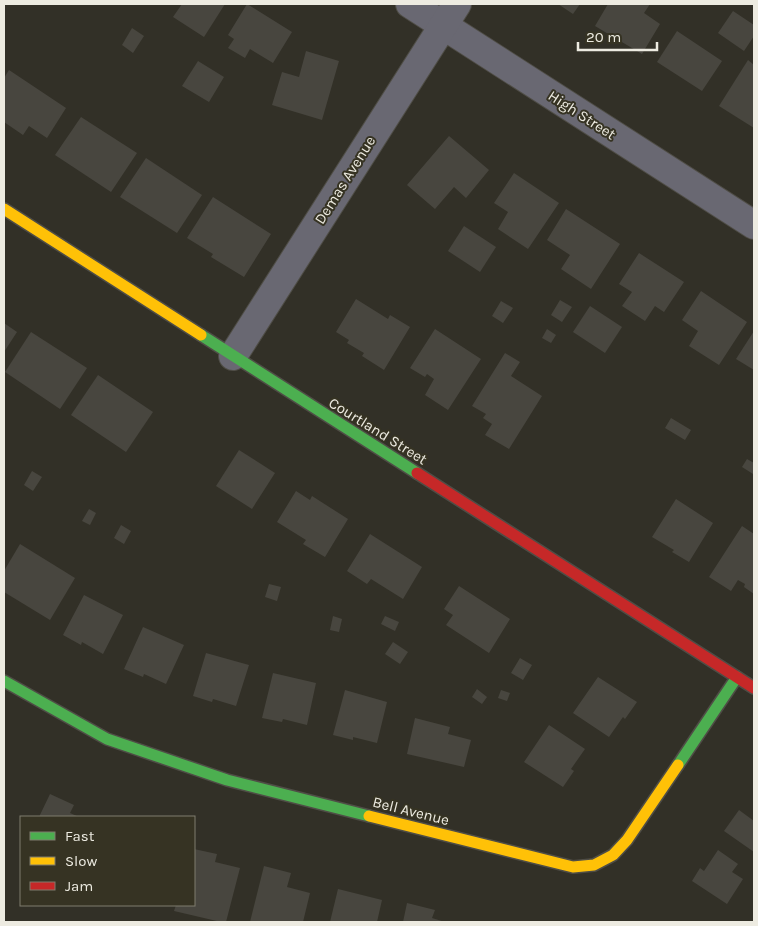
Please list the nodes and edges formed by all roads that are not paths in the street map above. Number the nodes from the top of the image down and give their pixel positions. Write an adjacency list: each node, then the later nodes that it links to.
1 (410, 4): 2 (street, High Street)
2 (450, 14): 4 (street, High Street); 5 (street, Demas Avenue)
3 (4, 209): 5 (street, Courtland Street)
4 (754, 225)
5 (233, 356): 6 (street, Courtland Street)
6 (737, 677): 7 (street, Bell Avenue); 8 (street, Courtland Street)
7 (4, 681)
8 (754, 688)

